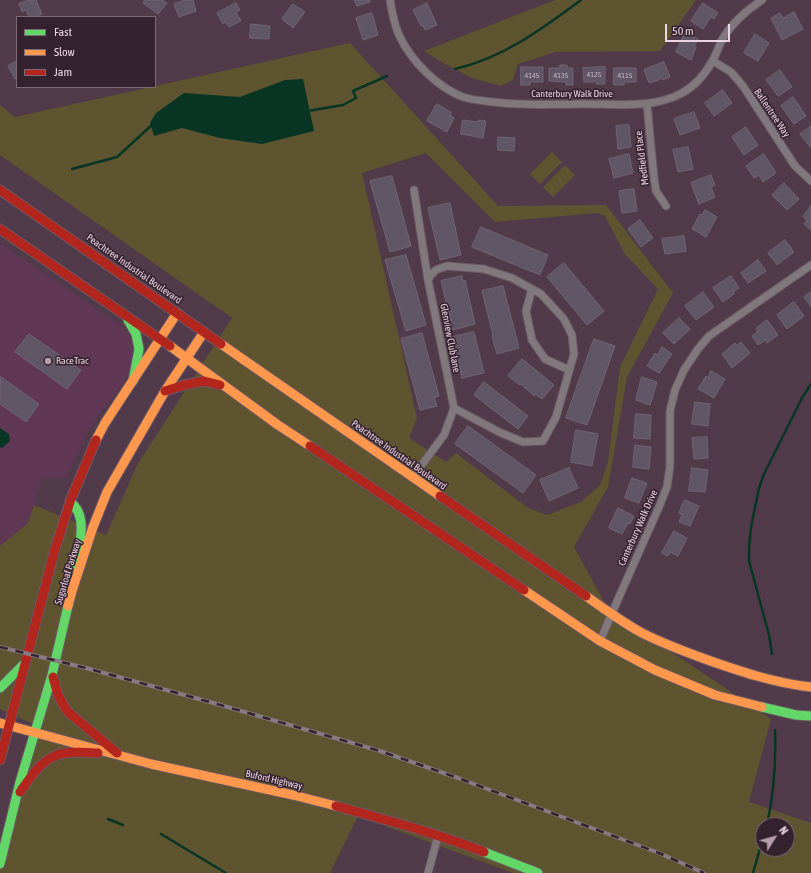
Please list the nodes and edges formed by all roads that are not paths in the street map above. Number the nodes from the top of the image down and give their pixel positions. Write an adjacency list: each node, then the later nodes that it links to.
1 (390, 0): 4 (street, Canterbury Walk Drive)
2 (762, 0): 3 (street, Canterbury Walk Drive)
3 (713, 61): 4 (street, Canterbury Walk Drive); 5 (street, Ballentree Way)
4 (647, 104): 8 (street, Medfield Place)
5 (811, 181)
6 (0, 190): 13 (main road, Peachtree Industrial Boulevard)
7 (414, 190): 11 (street, Glenview Club lane)
8 (666, 206)
9 (0, 229): 14 (main road)
10 (811, 265): 26 (street, Canterbury Walk Drive)
11 (428, 280): 12 (street); 22 (street, Glenview Club lane)
12 (532, 289): 18 (street); 18 (street)
13 (177, 313): 15 (main road, Peachtree Industrial Boulevard); 16 (main road, Sugarloaf Parkway)
14 (127, 317): 16 (main road); 19 (main road)
15 (204, 332): 17 (main road, Sugarloaf Parkway); 23 (main road, Peachtree Industrial Boulevard)
16 (160, 340): 17 (main road); 19 (main road, Sugarloaf Parkway)
17 (186, 357): 20 (main road); 21 (main road, Sugarloaf Parkway)
18 (569, 370): 22 (street)
19 (133, 381): 24 (main road, Sugarloaf Parkway)
20 (224, 386): 21 (main road); 27 (main road)
21 (165, 391): 25 (main road, Sugarloaf Parkway)
22 (454, 408): 23 (street)
23 (412, 478): 26 (main road, Peachtree Industrial Boulevard)
24 (70, 502): 25 (main road); 28 (main road, Sugarloaf Parkway)
25 (72, 590): 29 (main road, Sugarloaf Parkway)
26 (611, 614): 27 (street, Canterbury Walk Drive); 30 (main road, Peachtree Industrial Boulevard)
27 (600, 641): 32 (main road)
28 (26, 660): 31 (main road); 34 (main road, Sugarloaf Parkway)
29 (52, 675): 35 (main road, Sugarloaf Parkway); 36 (main road)
30 (811, 687)
31 (0, 688)
32 (811, 716)
33 (0, 723): 34 (main road, Buford Highway)
34 (10, 725): 35 (main road, Buford Highway); 37 (main road, Sugarloaf Parkway)
35 (35, 731): 36 (main road, Buford Highway); 38 (main road, Sugarloaf Parkway)
36 (116, 754): 38 (main road); 39 (main road, Buford Highway)
37 (0, 760)
38 (17, 795): 40 (main road, Sugarloaf Parkway)
39 (438, 836): 41 (street); 42 (main road, Buford Highway)
40 (0, 864)
41 (428, 873)
42 (538, 873)

